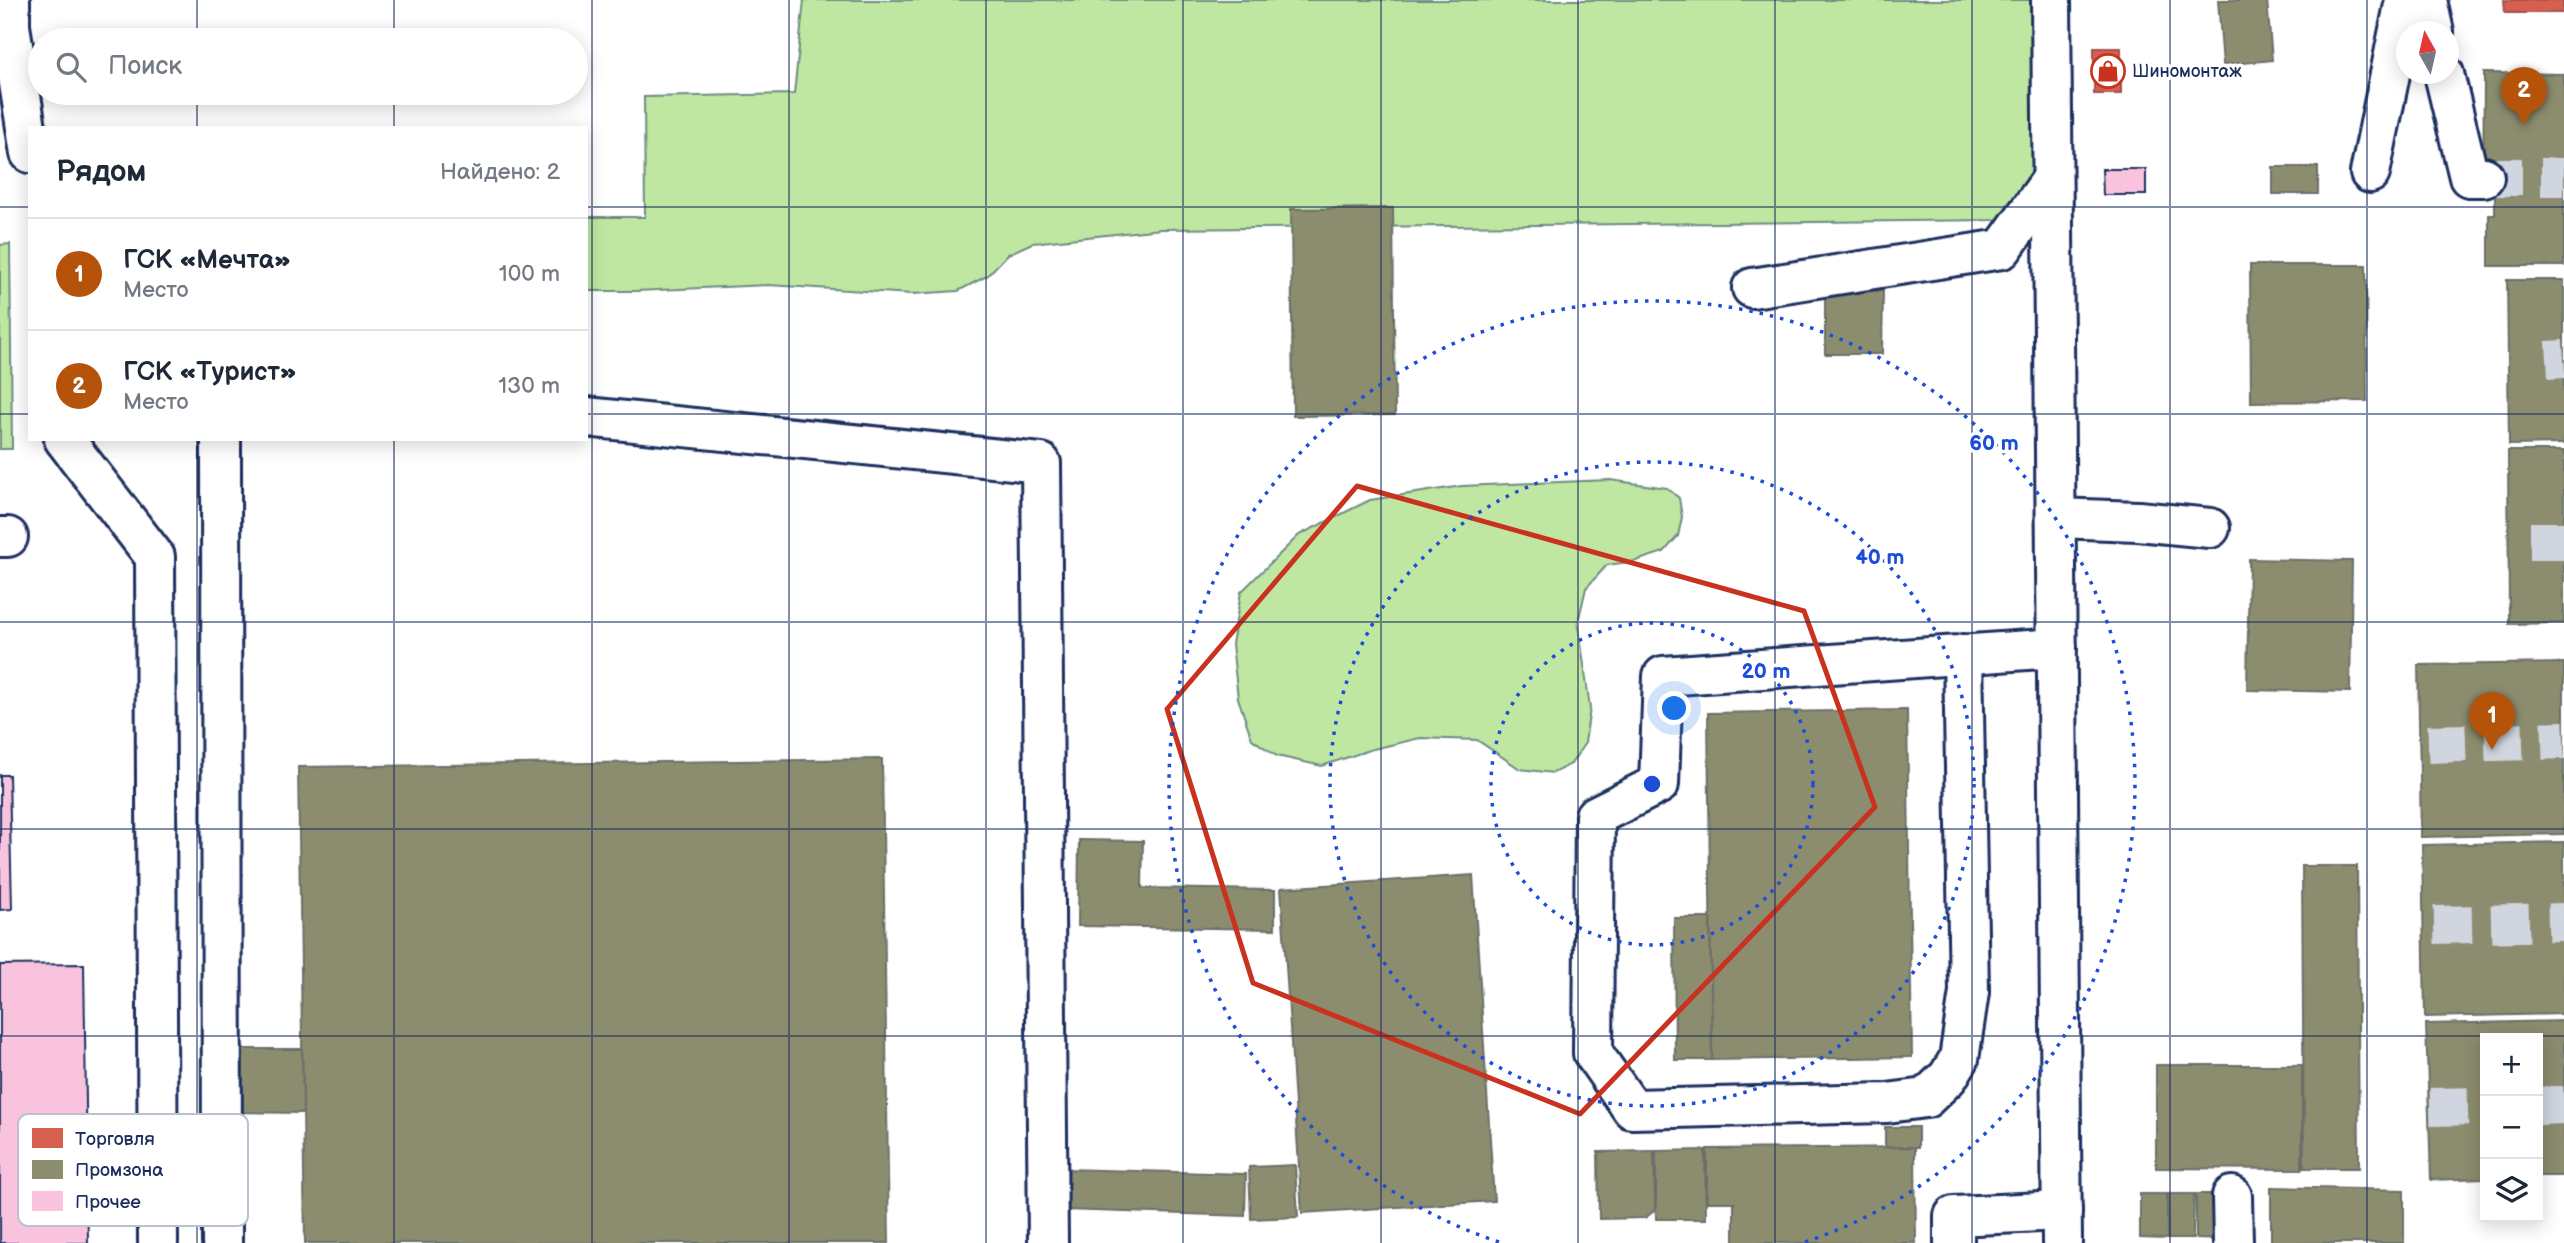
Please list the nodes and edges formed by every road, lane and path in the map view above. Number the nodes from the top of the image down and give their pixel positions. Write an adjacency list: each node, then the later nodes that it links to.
1 (10, 0): 7 (street)
2 (2051, 0): 10 (street)
3 (2405, 0): 8 (street)
4 (2427, 0): 5 (street)
5 (2432, 21)
6 (2446, 84): 9 (street)
7 (28, 140)
8 (2370, 173)
9 (2484, 177)
10 (2052, 179): 11 (street); 15 (street)
11 (1752, 288)
12 (588, 416): 23 (street)
13 (66, 441): 19 (street)
14 (221, 441): 20 (street)
15 (2056, 518): 16 (street); 17 (street)
16 (2210, 528)
17 (2057, 648): 18 (street); 22 (street)
18 (1963, 654): 18 (street)
19 (157, 1114)
20 (222, 1114)
21 (2232, 1196): 25 (street)
22 (2062, 1227): 24 (street)
23 (1048, 1243)
24 (1954, 1243)
25 (2233, 1243)

